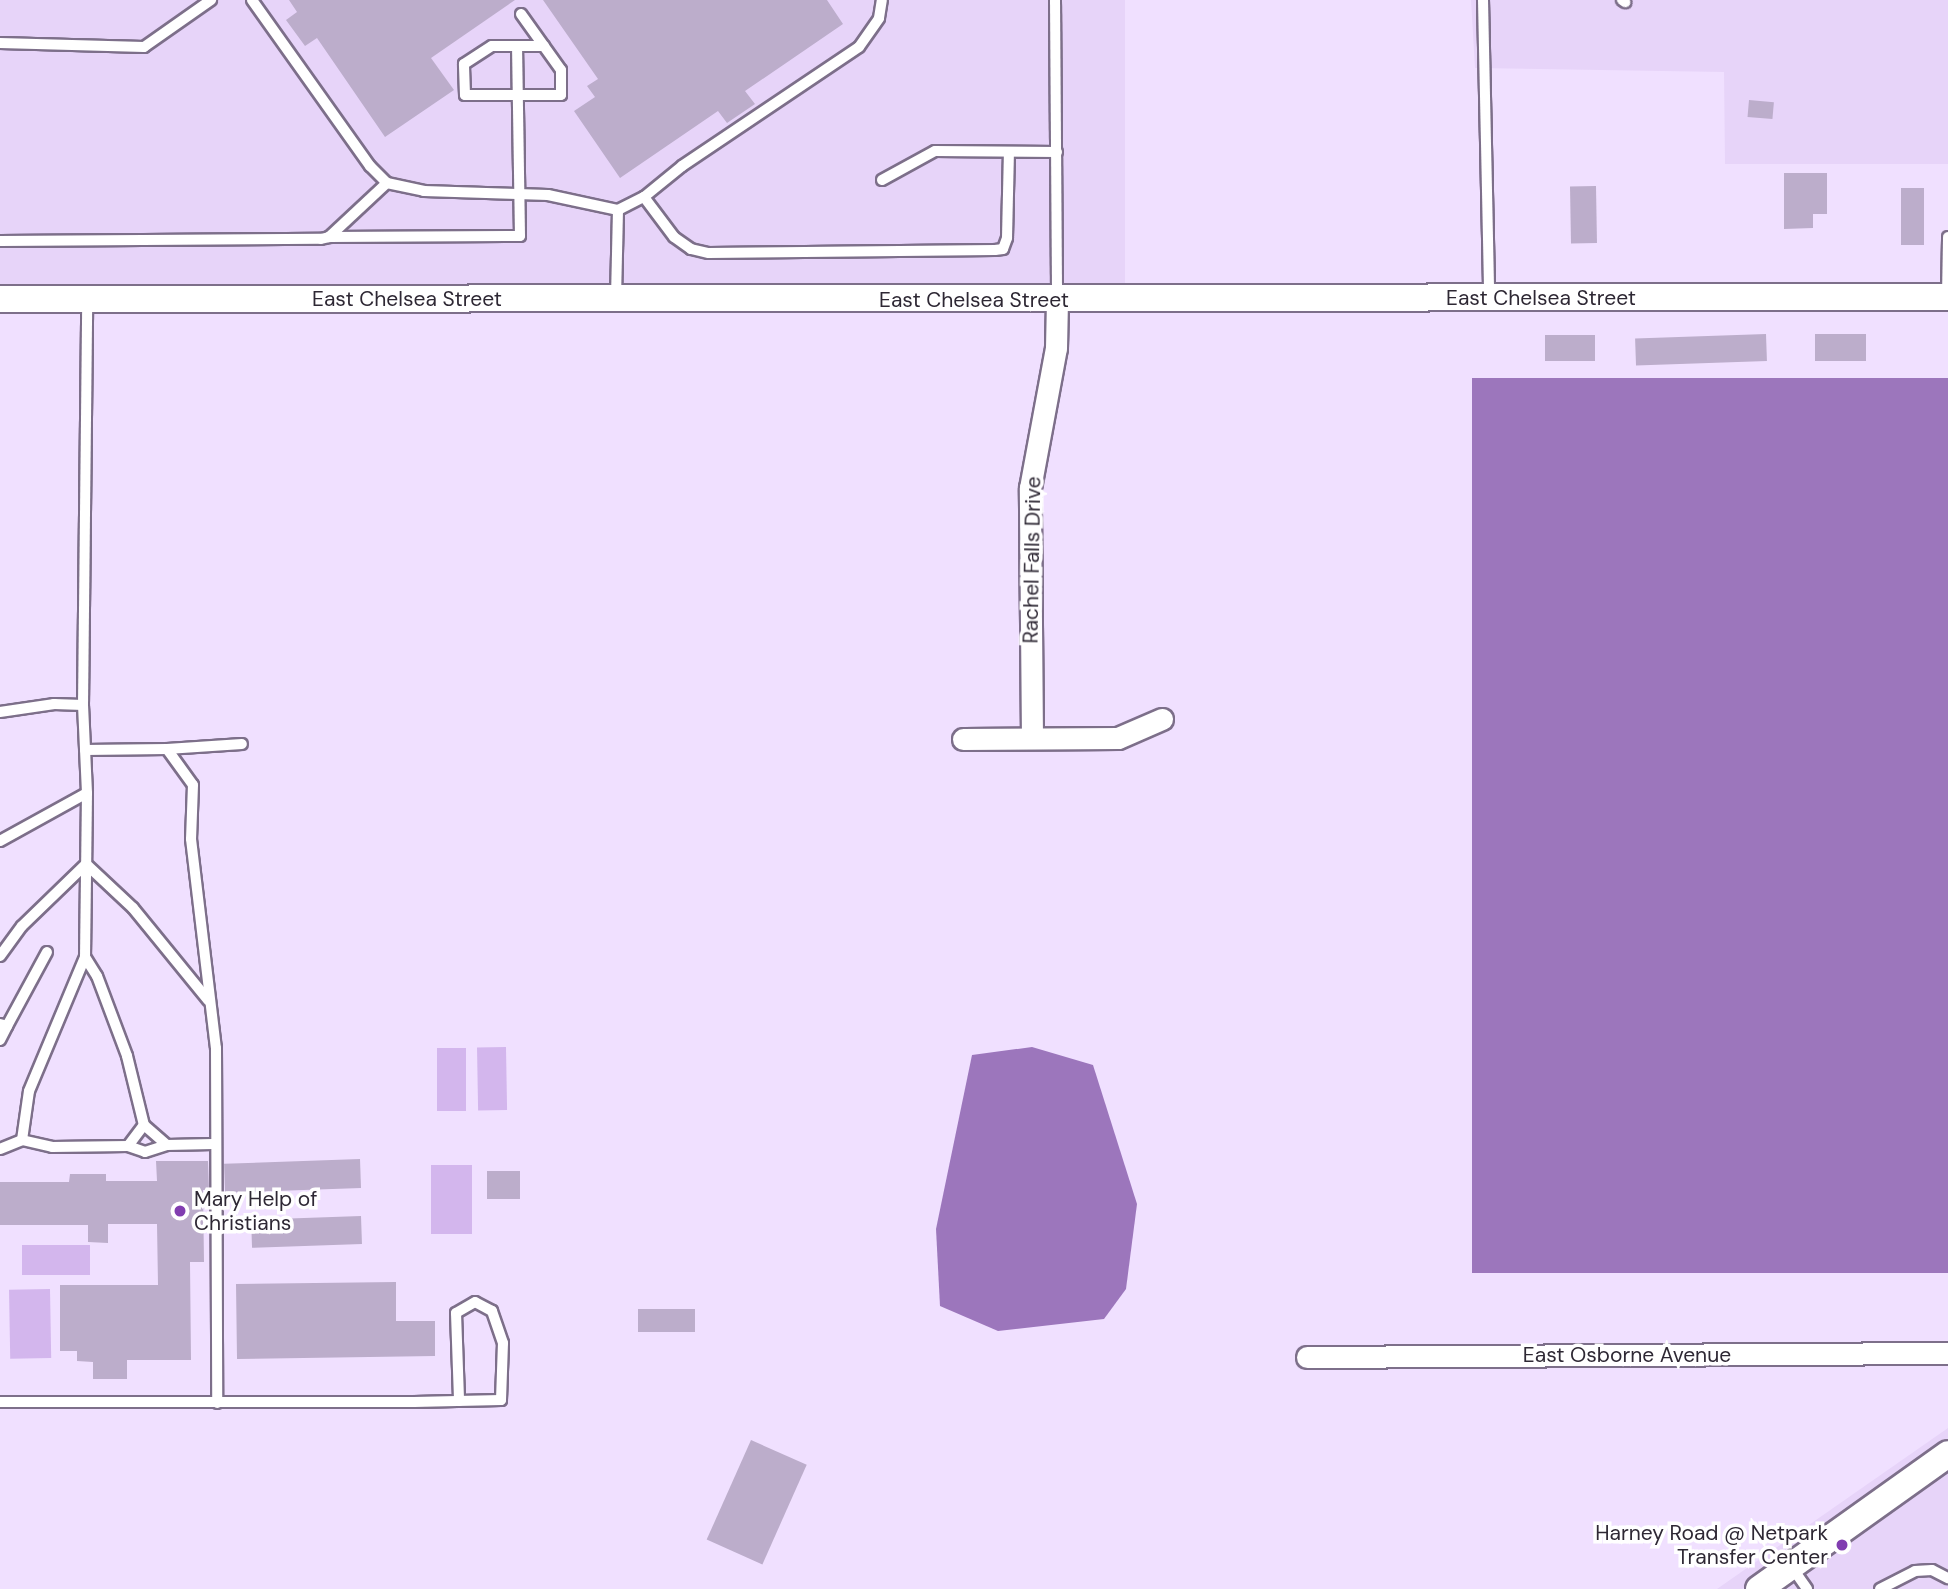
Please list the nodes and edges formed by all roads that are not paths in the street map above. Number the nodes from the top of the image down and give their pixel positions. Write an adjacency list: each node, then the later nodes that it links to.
1 (211, 0): 7 (lane)
2 (252, 0): 14 (lane)
3 (882, 0): 16 (lane)
4 (1055, 0): 12 (lane)
5 (1483, 0): 22 (lane)
6 (521, 14): 9 (lane)
7 (0, 43)
8 (517, 46): 9 (lane); 10 (lane); 10 (lane)
9 (544, 46): 10 (lane)
10 (518, 95): 15 (lane)
11 (1009, 152): 12 (lane); 13 (lane); 16 (lane)
12 (1057, 152): 26 (lane)
13 (882, 180)
14 (387, 183): 15 (lane); 18 (lane)
15 (520, 194): 17 (lane); 18 (lane)
16 (644, 197): 17 (lane)
17 (618, 210): 25 (lane)
18 (329, 237): 20 (lane)
19 (1948, 237): 21 (lane)
20 (0, 240)
21 (1948, 297): 22 (street, East Chelsea Street)
22 (1489, 298): 26 (street, East Chelsea Street)
23 (0, 299): 24 (street, East Chelsea Street)
24 (87, 299): 25 (street, East Chelsea Street); 27 (lane)
25 (616, 299): 26 (street, East Chelsea Street)
26 (1057, 300): 30 (street, Rachel Falls Drive)
27 (83, 705): 28 (lane); 34 (lane)
28 (0, 712)
29 (1162, 719): 30 (street)
30 (1032, 738): 31 (street)
31 (963, 739)
32 (242, 744): 33 (lane)
33 (167, 749): 34 (lane); 41 (lane)
34 (85, 750): 35 (lane)
35 (87, 793): 36 (lane); 37 (lane)
36 (0, 841)
37 (86, 864): 39 (lane); 40 (lane); 41 (lane)
38 (47, 952): 42 (lane)
39 (0, 956)
40 (85, 957): 44 (lane); 45 (lane)
41 (210, 1003): 46 (lane)
42 (3, 1025): 43 (lane)
43 (0, 1040)
44 (144, 1125): 47 (lane); 48 (lane)
45 (22, 1140): 48 (lane); 49 (lane)
46 (213, 1144): 47 (lane); 54 (lane)
47 (167, 1145): 48 (lane)
48 (128, 1146)
49 (0, 1149)
50 (1948, 1353): 51 (street, East Osborne Avenue)
51 (1307, 1357)
52 (459, 1401): 52 (lane); 54 (lane)
53 (0, 1402): 54 (lane)
54 (217, 1403)
55 (1948, 1454): 56 (street)
56 (1791, 1566): 58 (street); 59 (lane)
57 (1948, 1578): 60 (lane)
58 (1759, 1589)
59 (1807, 1589)
60 (1880, 1589)

